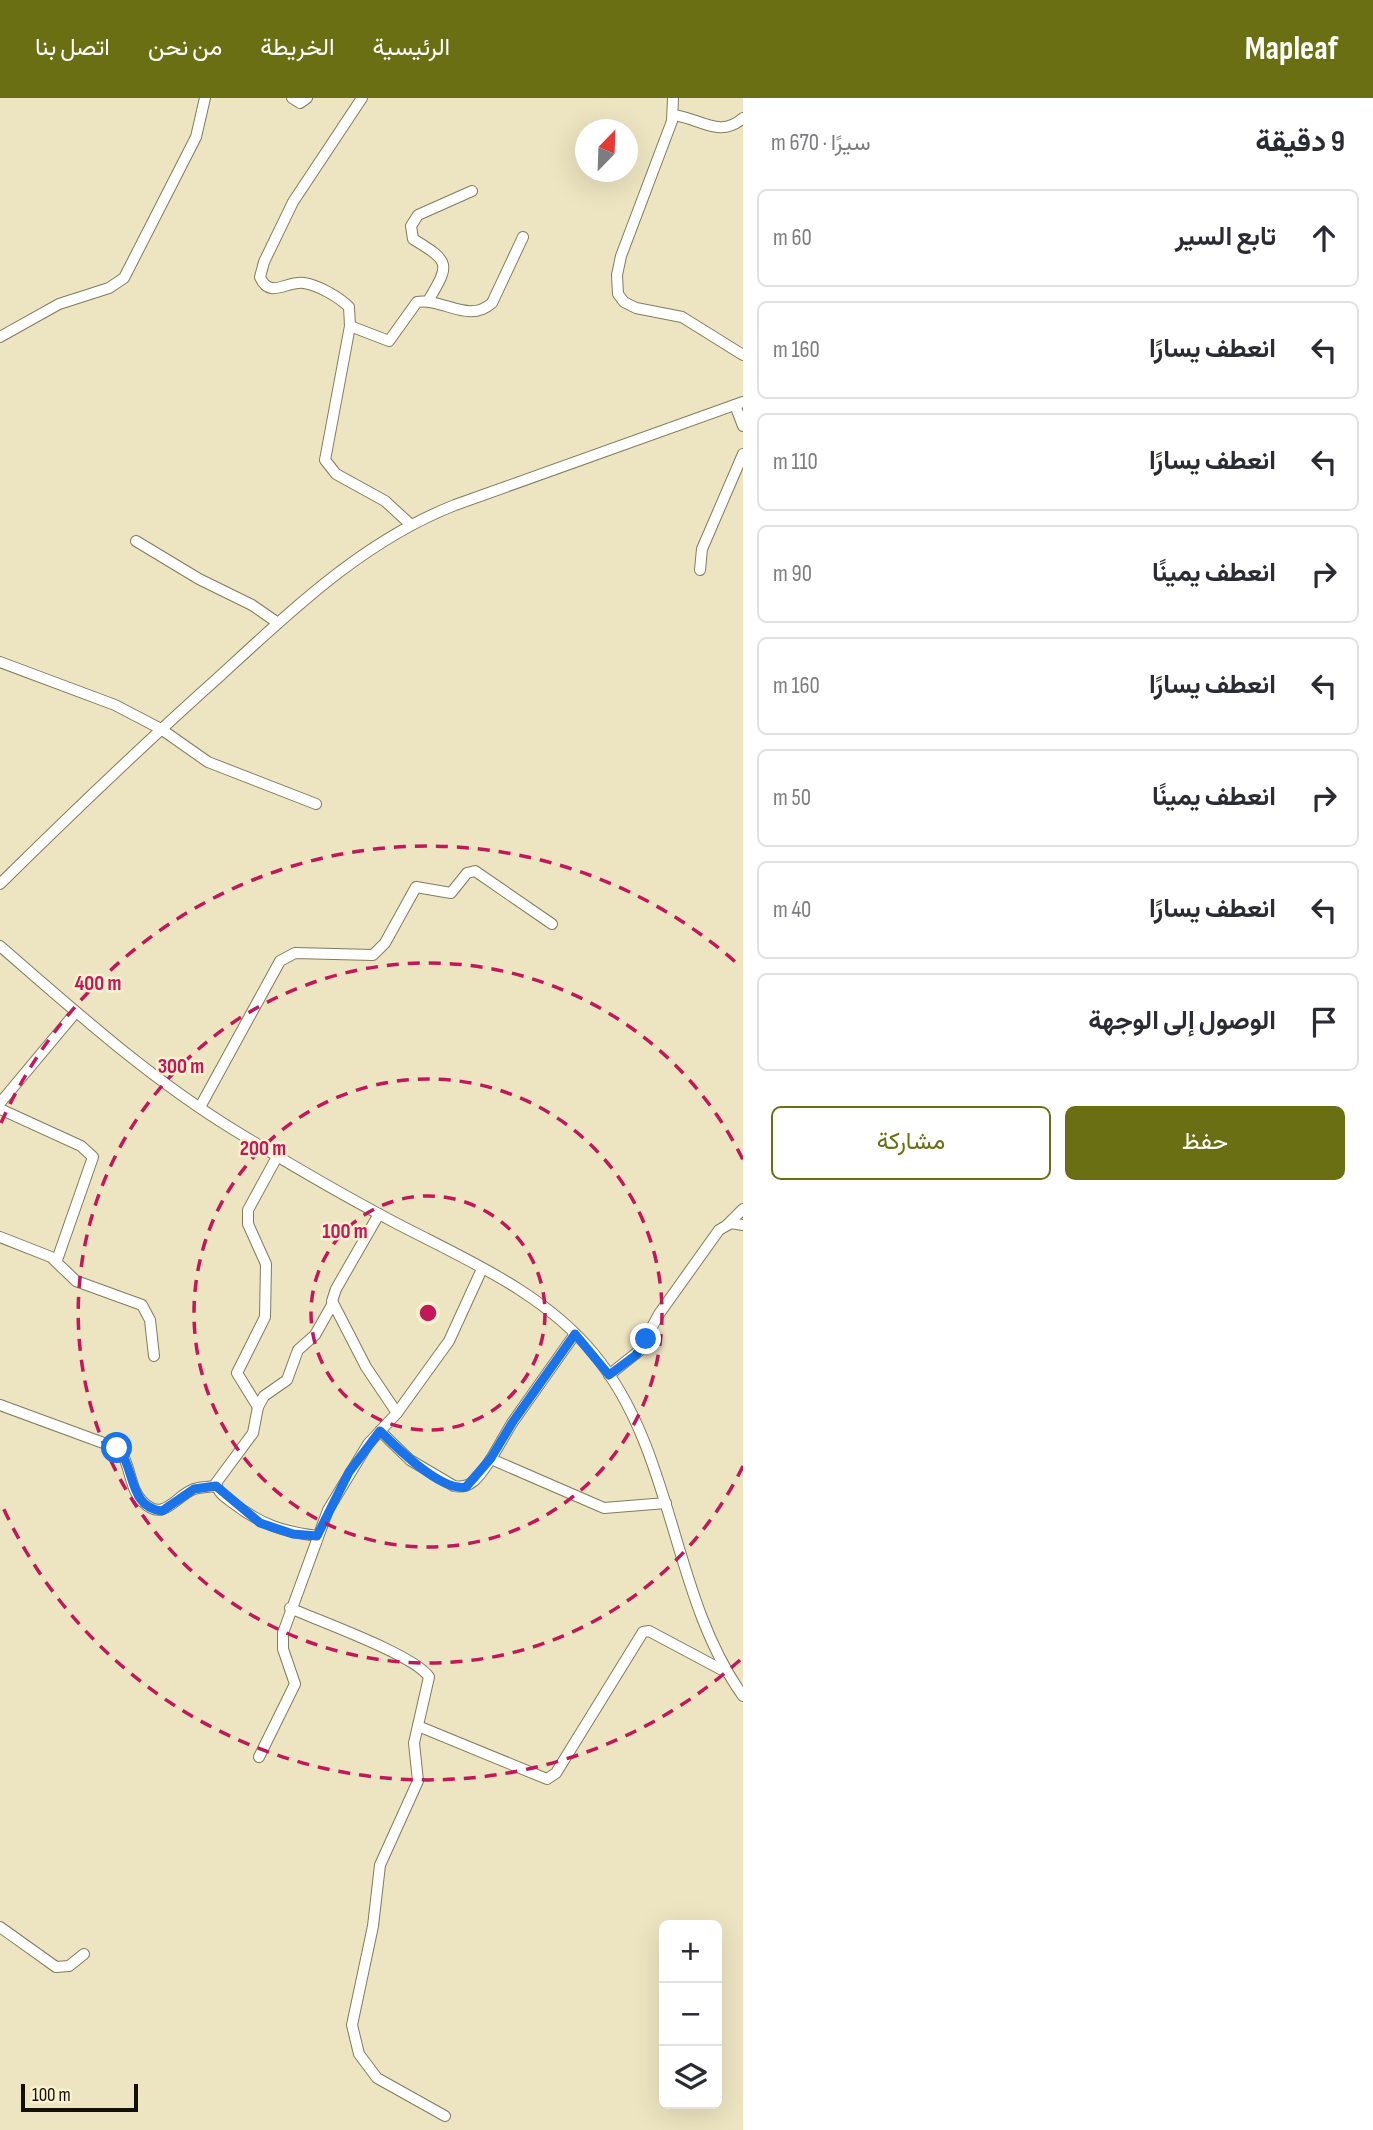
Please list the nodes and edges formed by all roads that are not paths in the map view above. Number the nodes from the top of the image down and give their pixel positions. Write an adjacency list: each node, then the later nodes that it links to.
1 (205, 98): 12 (street)
2 (292, 98): 3 (street)
3 (307, 98)
4 (362, 98): 11 (street)
5 (673, 98): 6 (street)
6 (673, 116): 7 (street); 13 (street)
7 (743, 118)
8 (472, 191): 10 (street)
9 (523, 237): 10 (street)
10 (428, 302): 11 (street)
11 (350, 326): 17 (street)
12 (0, 337)
13 (743, 355)
14 (739, 403): 15 (street); 17 (street)
15 (743, 426)
16 (743, 454): 19 (street)
17 (410, 524): 20 (street)
18 (136, 541): 20 (street)
19 (700, 570)
20 (278, 623): 22 (street)
21 (0, 662): 22 (street)
22 (161, 729): 23 (street); 24 (street)
23 (316, 804)
24 (0, 884)
25 (552, 924): 29 (street)
26 (0, 946): 27 (street)
27 (76, 1012): 28 (street); 29 (street)
28 (0, 1103)
29 (200, 1107): 31 (street)
30 (0, 1109): 37 (street)
31 (278, 1155): 33 (street); 44 (street)
32 (743, 1209): 34 (street)
33 (379, 1214): 38 (street); 39 (street)
34 (727, 1224): 35 (street); 42 (street)
35 (743, 1225)
36 (0, 1237): 37 (street)
37 (57, 1260): 41 (street)
38 (482, 1269): 40 (street); 45 (street)
39 (332, 1305): 44 (street); 45 (street)
40 (575, 1334): 42 (street); 47 (street)
41 (154, 1356)
42 (609, 1375): 49 (street)
43 (0, 1405): 48 (street)
44 (258, 1407): 48 (street)
45 (397, 1413): 46 (street)
46 (380, 1431): 47 (street); 50 (street)
47 (491, 1458): 49 (street)
48 (216, 1486): 50 (street)
49 (666, 1503): 52 (street)
50 (317, 1536): 51 (street)
51 (290, 1608): 54 (street); 55 (street)
52 (727, 1672): 53 (street); 54 (street)
53 (743, 1696)
54 (418, 1726): 58 (street)
55 (259, 1757)
56 (0, 1927): 57 (street)
57 (84, 1954)
58 (445, 2116)

